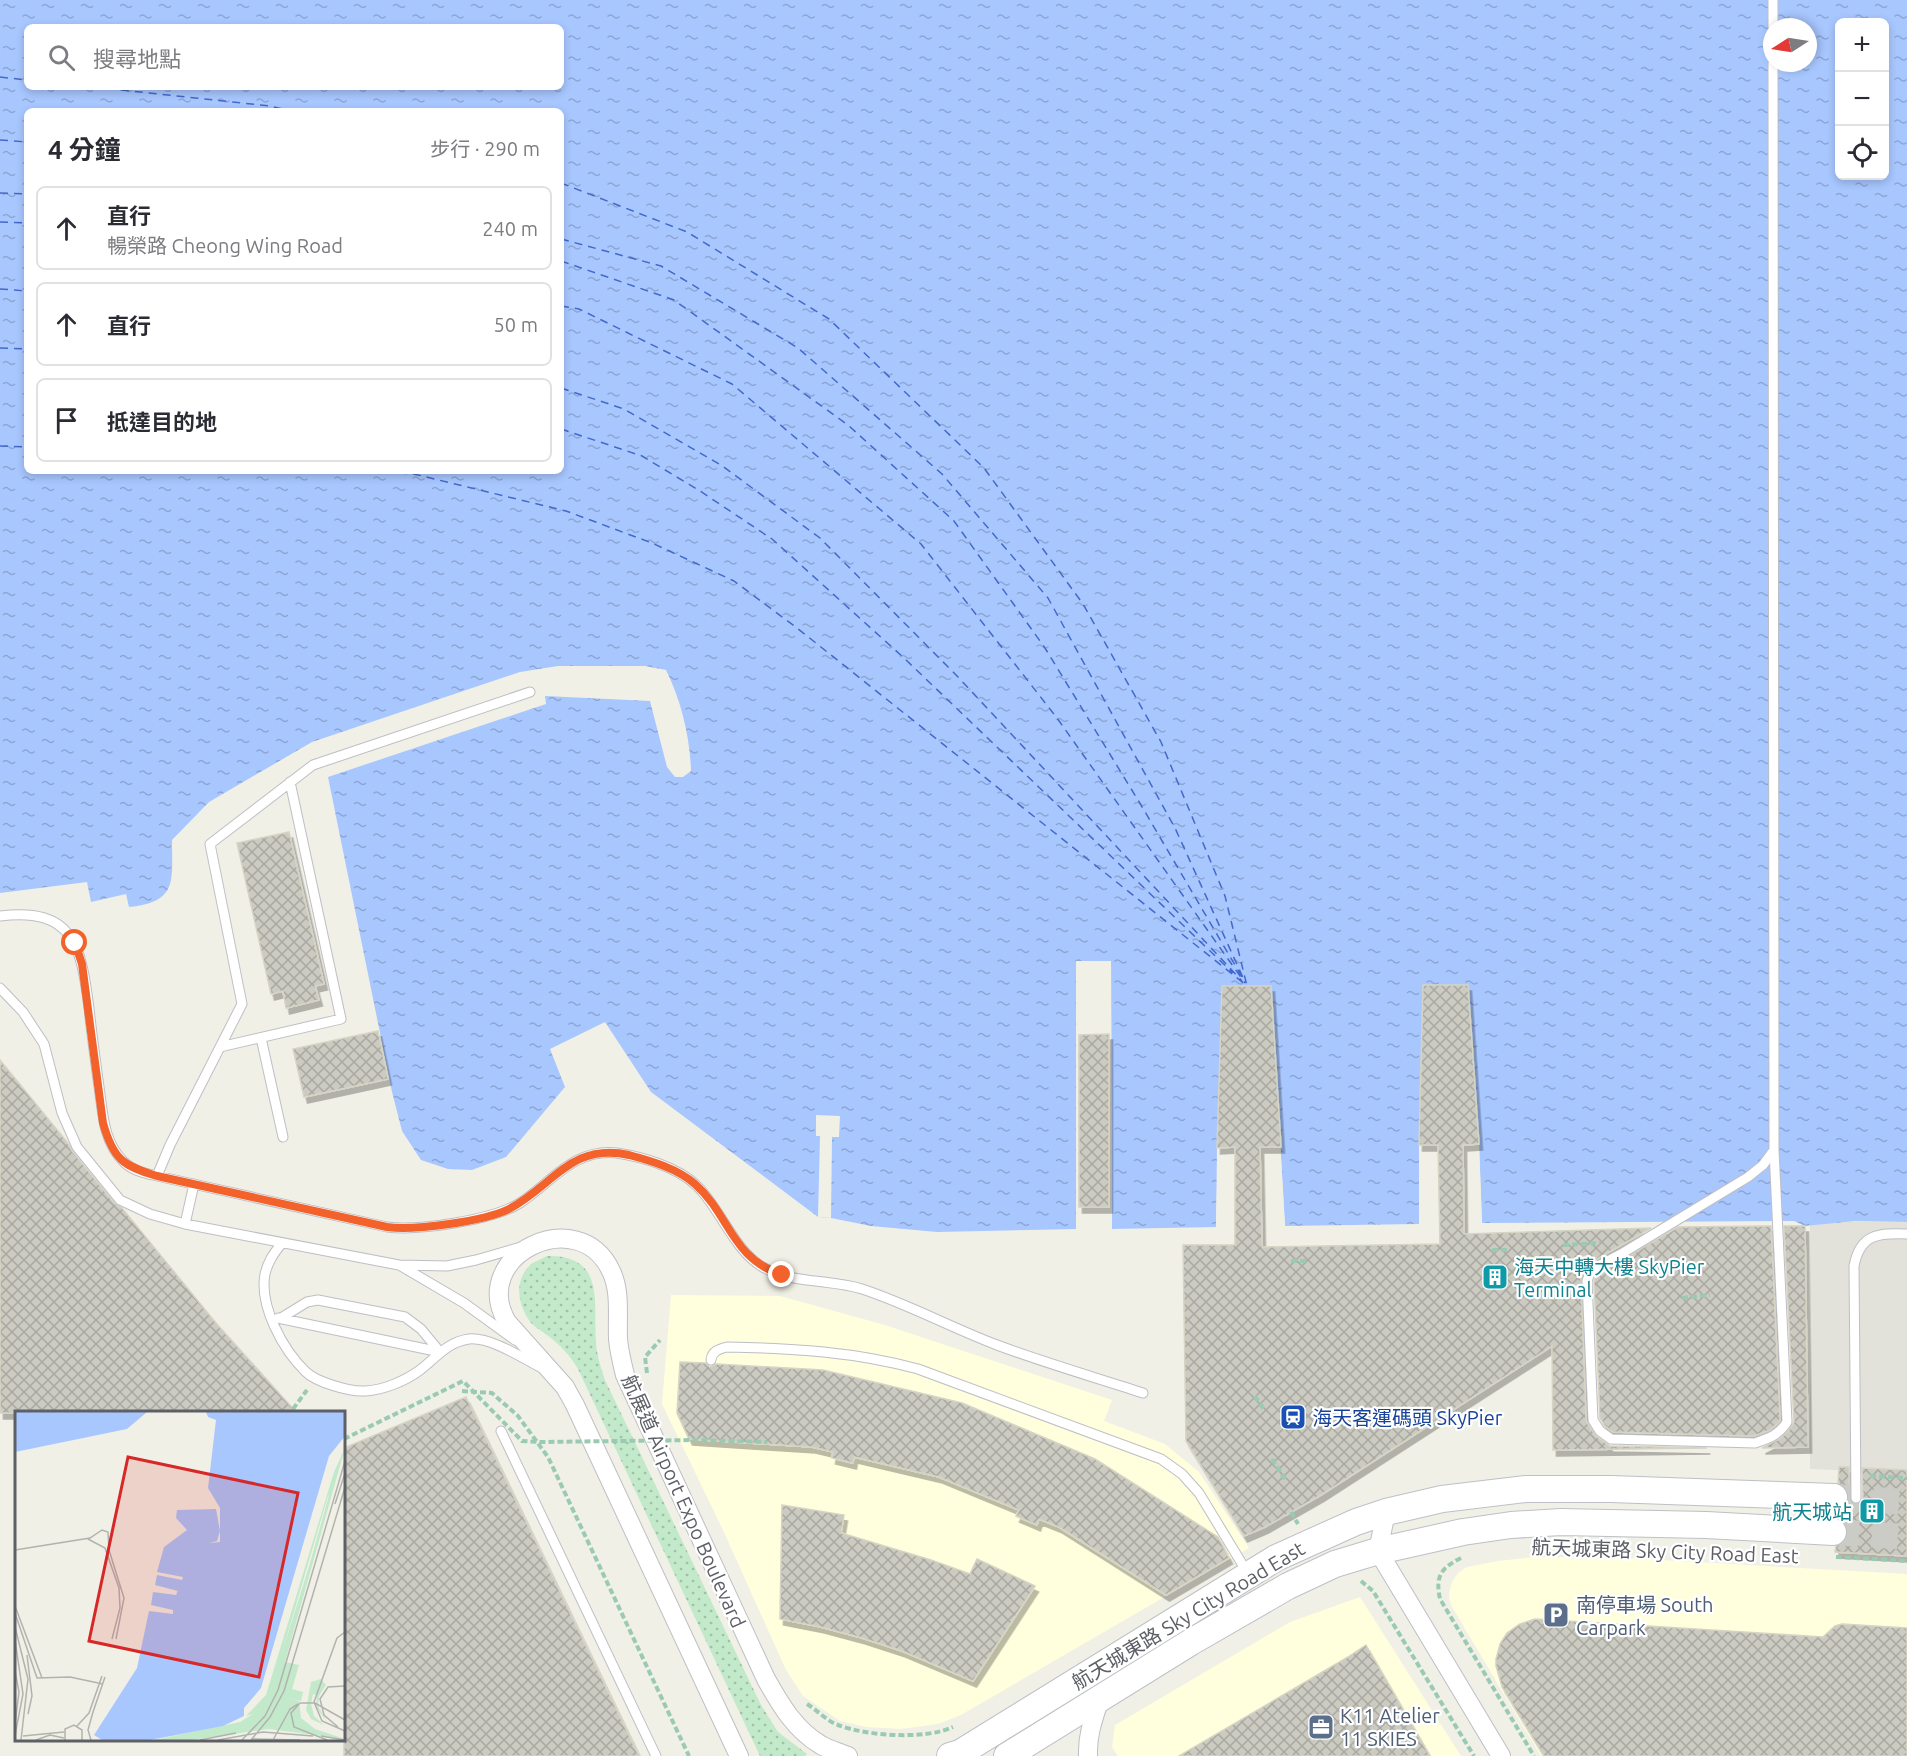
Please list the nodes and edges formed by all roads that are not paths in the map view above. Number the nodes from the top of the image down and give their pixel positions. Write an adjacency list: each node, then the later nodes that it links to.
1 (1773, 0): 2 (lane)
2 (1773, 18)
3 (1773, 72): 11 (lane)
4 (530, 692): 5 (lane)
5 (291, 782): 8 (lane); 9 (lane)
6 (0, 916): 12 (lane)
7 (0, 988): 14 (lane)
8 (261, 1038): 9 (lane); 10 (lane)
9 (220, 1047): 12 (lane)
10 (283, 1137)
11 (1774, 1150): 11 (lane)
12 (157, 1176): 13 (lane)
13 (194, 1184): 14 (lane); 25 (lane)
14 (185, 1224): 16 (lane)
15 (1907, 1234): 27 (lane)
16 (282, 1243): 18 (lane); 19 (lane)
17 (532, 1244): 18 (lane); 22 (street); 35 (street, 航展道 Airport Expo Boulevard)
18 (399, 1265): 22 (lane)
19 (270, 1316): 20 (lane); 21 (lane)
20 (281, 1318): 21 (lane); 21 (lane)
21 (440, 1352): 24 (lane)
22 (539, 1358): 24 (street)
23 (711, 1360): 31 (lane)
24 (553, 1373): 34 (street)
25 (1143, 1393)
26 (501, 1431): 33 (lane)
27 (1845, 1497): 28 (street, 航天城東路 Sky City Road East)
28 (1386, 1512): 30 (street); 31 (street, 航天城東路 Sky City Road East)
29 (1829, 1544): 30 (street, 航天城東路 Sky City Road East)
30 (1378, 1551): 32 (street, 航天城東路 Sky City Road East); 39 (street)
31 (1249, 1575): 36 (street, 航天城東路 Sky City Road East)
32 (1100, 1698): 37 (street, 航天城東路 Sky City Road East); 38 (street)
33 (656, 1756)
34 (739, 1756)
35 (848, 1756)
36 (950, 1756)
37 (1007, 1756)
38 (1088, 1756)
39 (1501, 1756)

